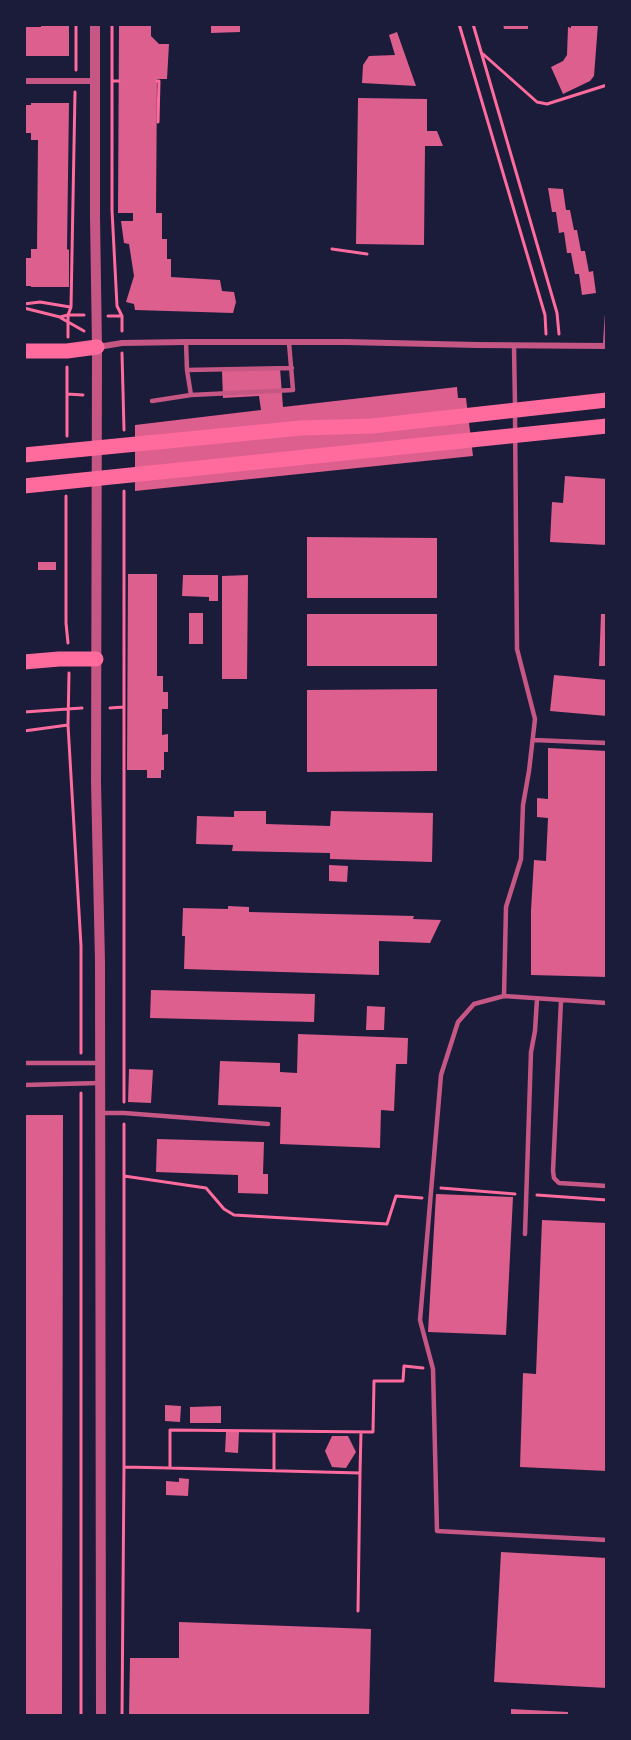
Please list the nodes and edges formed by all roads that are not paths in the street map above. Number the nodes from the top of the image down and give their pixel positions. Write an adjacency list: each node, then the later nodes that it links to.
1 (95, 24): 3 (street)
2 (24, 81): 3 (street)
3 (95, 81): 9 (street)
4 (607, 316): 8 (lane)
5 (186, 342): 6 (street); 9 (street); 12 (lane)
6 (289, 343): 7 (street); 11 (lane)
7 (514, 346): 8 (street); 21 (lane)
8 (606, 346)
9 (97, 347): 10 (highway); 19 (street)
10 (24, 351)
11 (292, 368): 12 (lane); 13 (lane)
12 (187, 370): 13 (lane)
13 (191, 395): 15 (lane)
14 (607, 400): 17 (highway)
15 (152, 401)
16 (607, 426): 18 (highway)
17 (24, 455)
18 (24, 486)
19 (96, 659): 20 (highway); 28 (street)
20 (24, 662)
21 (533, 740): 22 (lane); 23 (lane)
22 (607, 743)
23 (504, 996): 24 (lane); 35 (lane)
24 (537, 999): 25 (lane); 34 (lane)
25 (561, 1000): 26 (lane); 33 (lane)
26 (607, 1003)
27 (24, 1063): 28 (lane)
28 (100, 1063): 29 (street)
29 (100, 1083): 30 (lane); 31 (street)
30 (24, 1085)
31 (100, 1113): 32 (lane); 36 (street)
32 (268, 1124)
33 (607, 1186)
34 (525, 1234)
35 (607, 1540)
36 (101, 1716)

